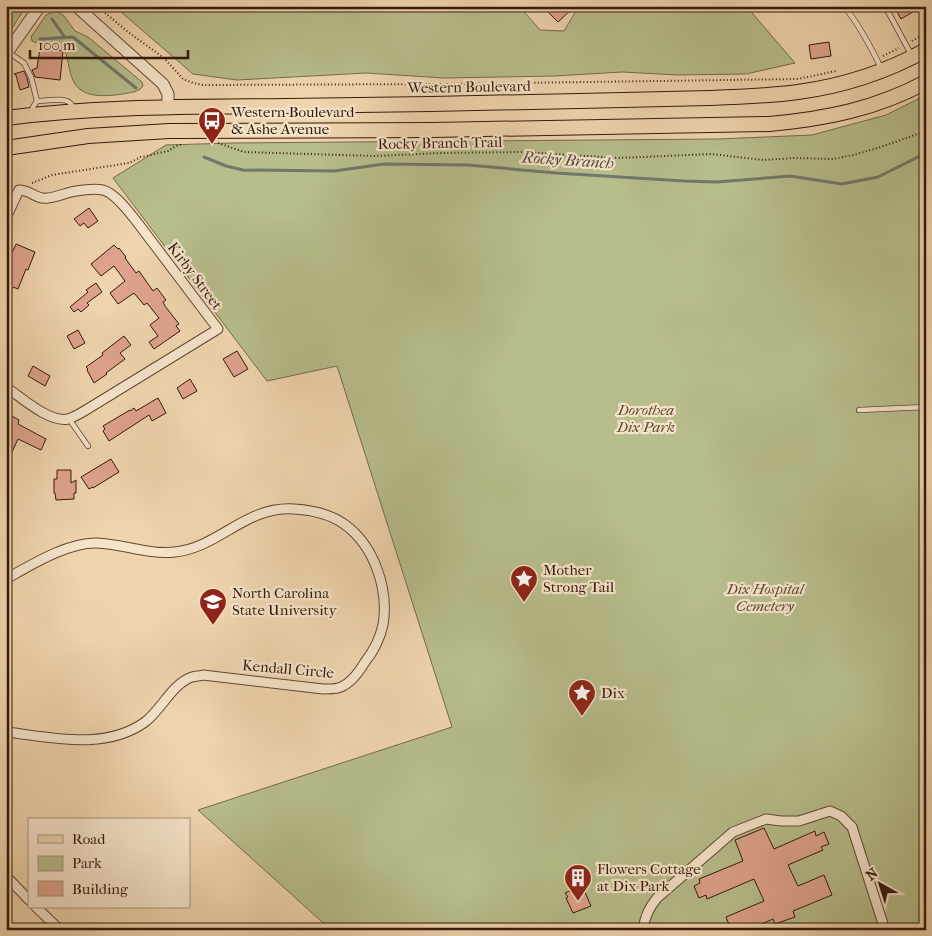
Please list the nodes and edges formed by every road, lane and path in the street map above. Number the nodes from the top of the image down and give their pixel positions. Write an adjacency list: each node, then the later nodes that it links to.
1 (20, 6): 7 (path)
2 (40, 6): 12 (street)
3 (76, 6): 19 (street)
4 (97, 6): 15 (path)
5 (844, 6): 16 (lane)
6 (885, 6): 14 (lane)
7 (26, 9)
8 (926, 33): 9 (path)
9 (910, 42)
10 (898, 49): 13 (path)
11 (926, 50): 14 (main road, Western Boulevard)
12 (7, 53): 18 (lane)
13 (885, 55)
14 (912, 57): 16 (main road, Western Boulevard)
15 (840, 71)
16 (883, 71): 19 (main road, Western Boulevard)
17 (926, 82): 24 (main road)
18 (37, 101): 20 (lane); 21 (lane)
19 (168, 107): 20 (main road, Western Boulevard); 24 (main road)
20 (74, 111): 21 (main road, Western Boulevard)
21 (32, 115): 22 (main road, Western Boulevard)
22 (6, 118)
23 (926, 130): 25 (path, Rocky Branch Trail)
24 (169, 131): 27 (main road)
25 (217, 143)
26 (184, 144): 28 (path)
27 (6, 148)
28 (19, 190): 29 (street); 33 (street, Kirby Street)
29 (6, 218)
30 (6, 387): 33 (street)
31 (926, 407): 32 (lane)
32 (859, 410)
33 (69, 419): 34 (lane)
34 (88, 446)
35 (6, 579): 36 (street, Kendall Circle)
36 (6, 732)
37 (6, 876): 38 (street)
38 (28, 899)
39 (37, 908): 40 (street)
40 (60, 930)
41 (643, 930): 42 (street)
42 (885, 930)

